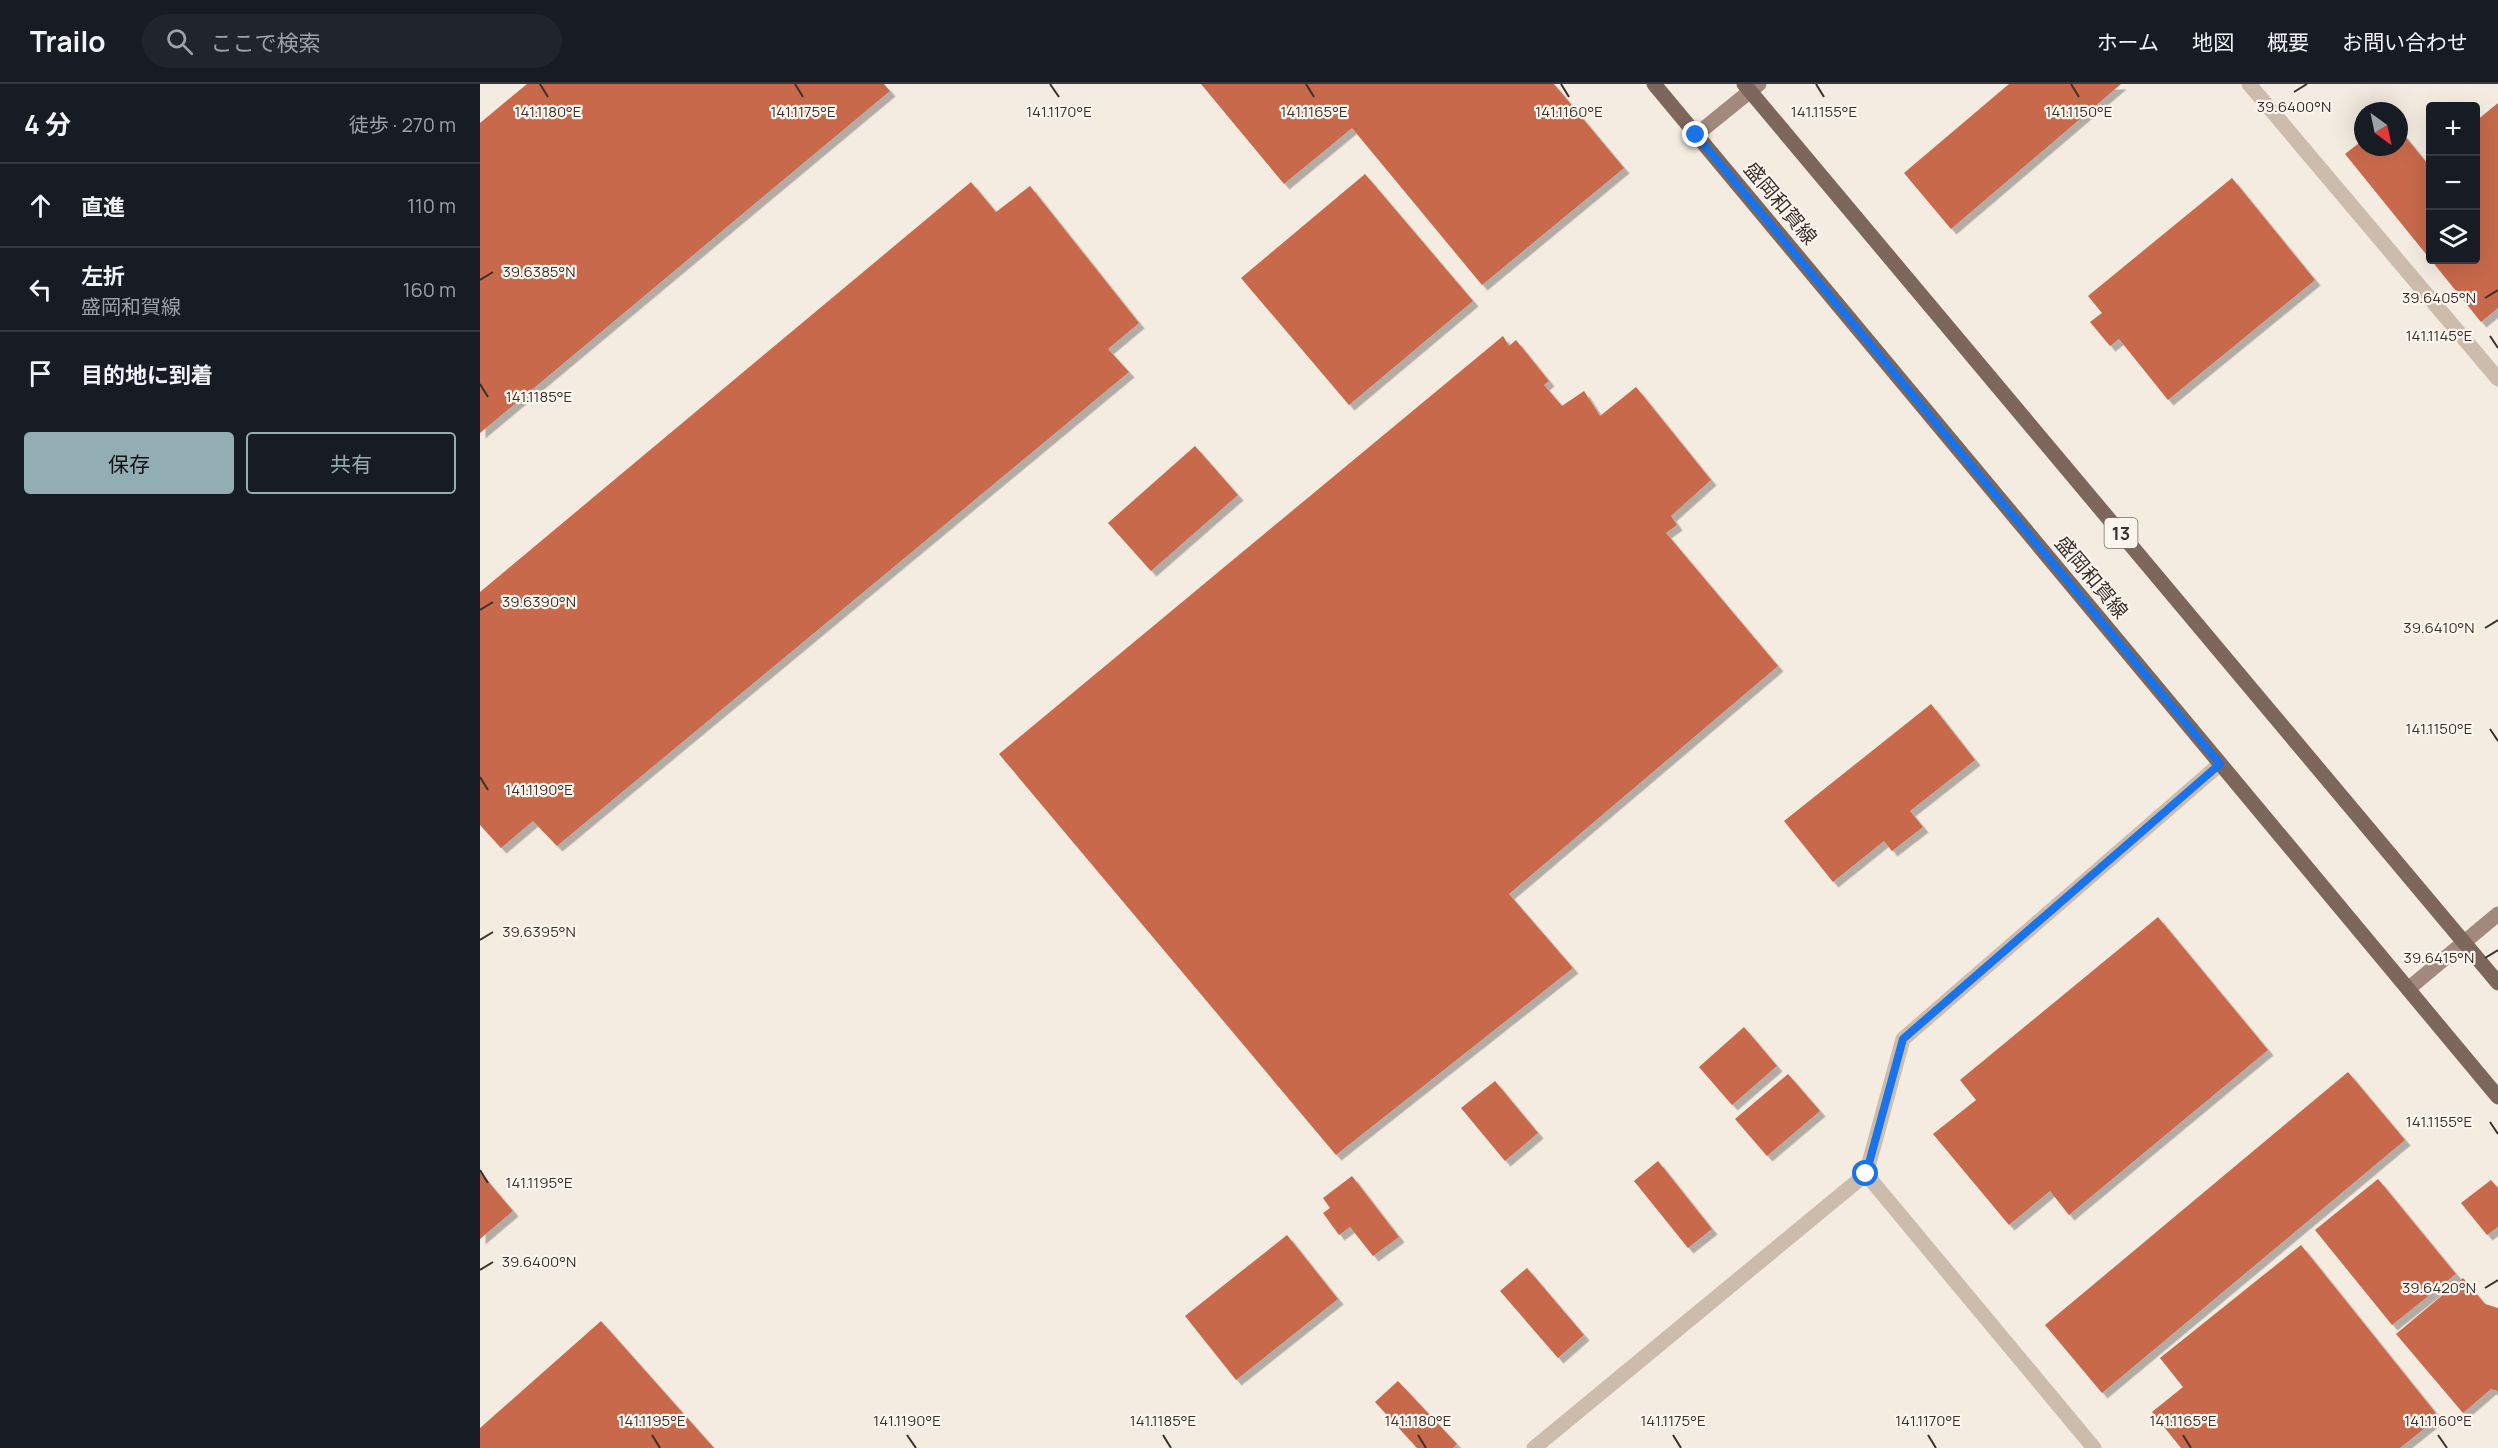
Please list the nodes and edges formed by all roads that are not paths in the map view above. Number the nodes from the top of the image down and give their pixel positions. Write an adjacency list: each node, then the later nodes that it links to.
1 (1654, 84): 4 (main road, 盛岡和賀線)
2 (2249, 84): 5 (street)
3 (1751, 86): 4 (street); 8 (main road, 13)
4 (1696, 135): 6 (main road, 盛岡和賀線)
5 (2498, 378)
6 (2220, 764): 10 (main road, 盛岡和賀線); 12 (street)
7 (2498, 914): 8 (street)
8 (2464, 942): 9 (main road, 13); 10 (street)
9 (2498, 983)
10 (2408, 989): 11 (main road, 盛岡和賀線)
11 (2498, 1097)
12 (1866, 1174): 13 (street); 14 (street)
13 (1534, 1448)
14 (2094, 1448)

